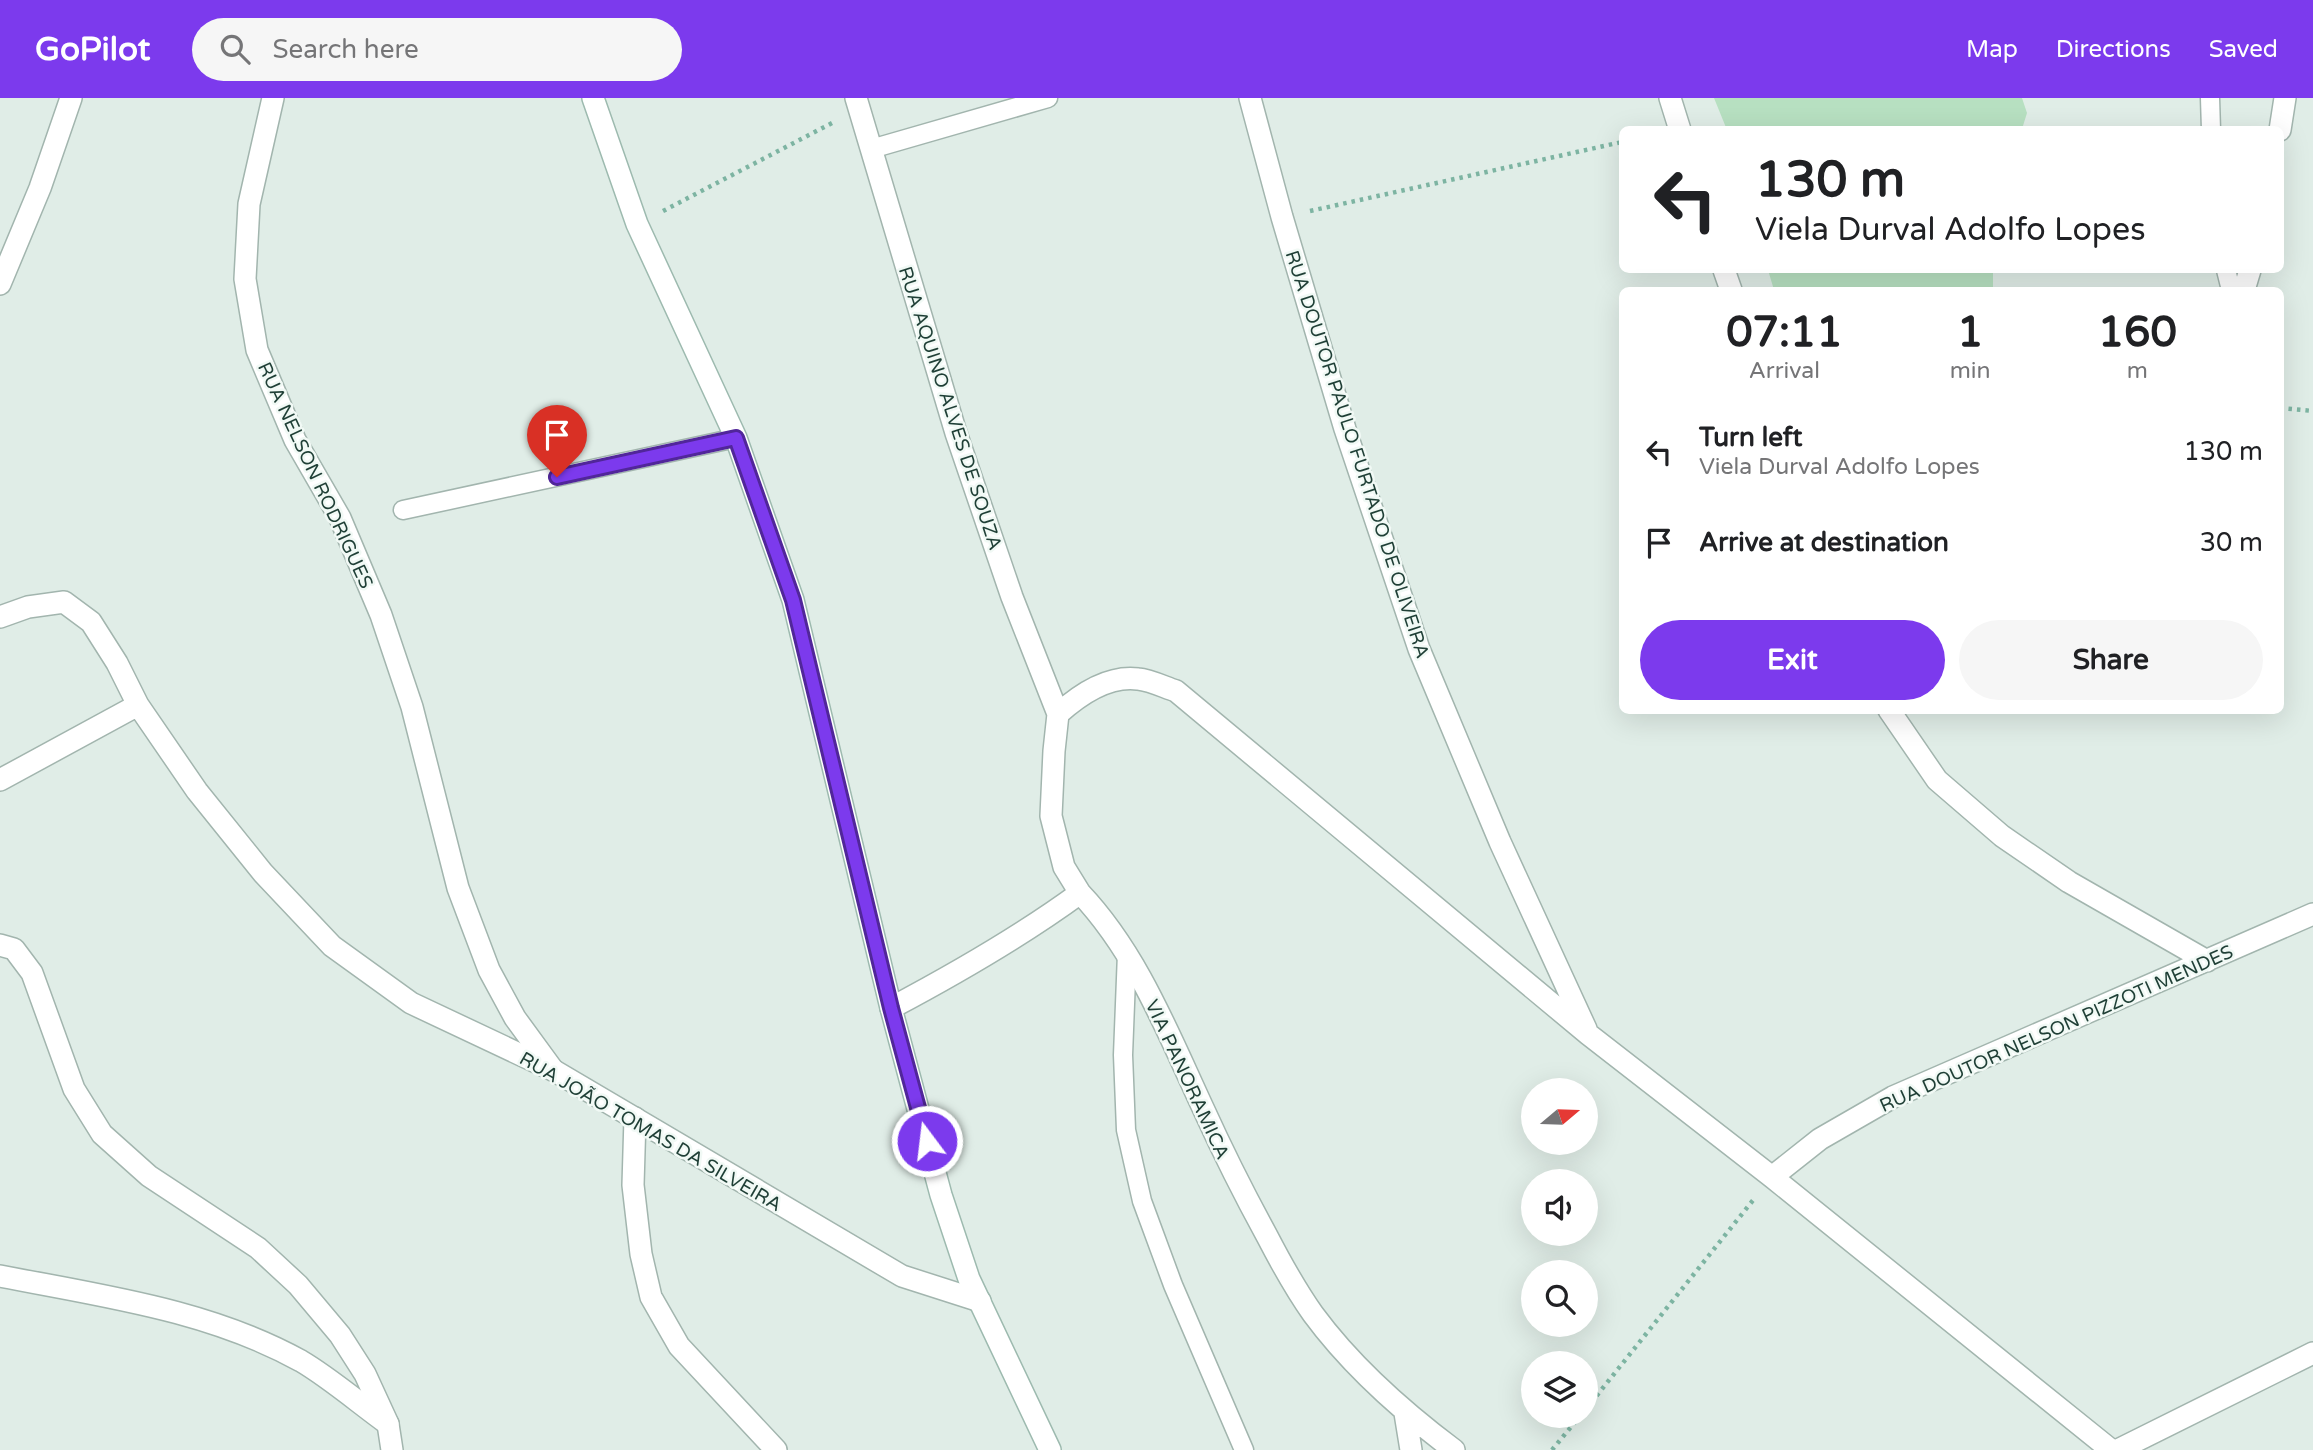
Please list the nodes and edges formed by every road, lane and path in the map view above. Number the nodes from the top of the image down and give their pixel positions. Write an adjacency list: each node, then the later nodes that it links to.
1 (71, 98): 17 (street)
2 (273, 98): 34 (street, RUA NELSON RODRIGUES)
3 (593, 98): 20 (street)
4 (1048, 98): 14 (lane)
5 (1250, 98): 16 (street, RUA DOUTOR PAULO FURTADO DE OLIVEIRA)
6 (1670, 98): 10 (street)
7 (2210, 98): 11 (lane)
8 (2285, 98): 12 (street)
9 (857, 104): 14 (street, RUA AQUINO ALVES DE SOUZA); 15 (path)
10 (1679, 126)
11 (2211, 126)
12 (2281, 126)
13 (1619, 143): 16 (path)
14 (871, 149): 24 (street, RUA AQUINO ALVES DE SOUZA)
15 (665, 210)
16 (1282, 217): 33 (street, RUA DOUTOR PAULO FURTADO DE OLIVEIRA)
17 (0, 284)
18 (2284, 408): 19 (path)
19 (2313, 411)
20 (736, 438): 21 (lane); 32 (street)
21 (403, 510)
22 (0, 617): 23 (street, RUA JOÃO TOMAS DA SILVEIRA)
23 (138, 705): 26 (street); 34 (street, RUA JOÃO TOMAS DA SILVEIRA)
24 (1058, 714): 27 (street, VIA PANORAMICA); 33 (street)
25 (1892, 714): 31 (street)
26 (0, 780)
27 (1080, 892): 30 (street, VIA PANORAMICA); 32 (street)
28 (2313, 914): 31 (street, RUA DOUTOR NELSON PIZZOTI MENDES)
29 (0, 944): 42 (street)
30 (1127, 953): 41 (street, VIA PANORAMICA); 47 (lane)
31 (2207, 961): 36 (street, RUA DOUTOR NELSON PIZZOTI MENDES)
32 (891, 1008): 38 (street)
33 (1588, 1034): 36 (street)
34 (553, 1070): 35 (street, RUA JOÃO TOMAS DA SILVEIRA)
35 (635, 1118): 38 (street, RUA JOÃO TOMAS DA SILVEIRA); 45 (street)
36 (1772, 1177): 40 (path); 51 (street)
37 (0, 1276): 42 (street)
38 (980, 1301): 46 (street)
39 (2313, 1353): 52 (street)
40 (1598, 1394)
41 (1405, 1413): 48 (street); 49 (street, VIA PANORAMICA)
42 (388, 1424): 44 (street)
43 (1570, 1428): 50 (path)
44 (392, 1450)
45 (776, 1450)
46 (1050, 1450)
47 (1244, 1450)
48 (1411, 1450)
49 (1454, 1450)
50 (1552, 1450)
51 (2111, 1450)
52 (2118, 1450)

